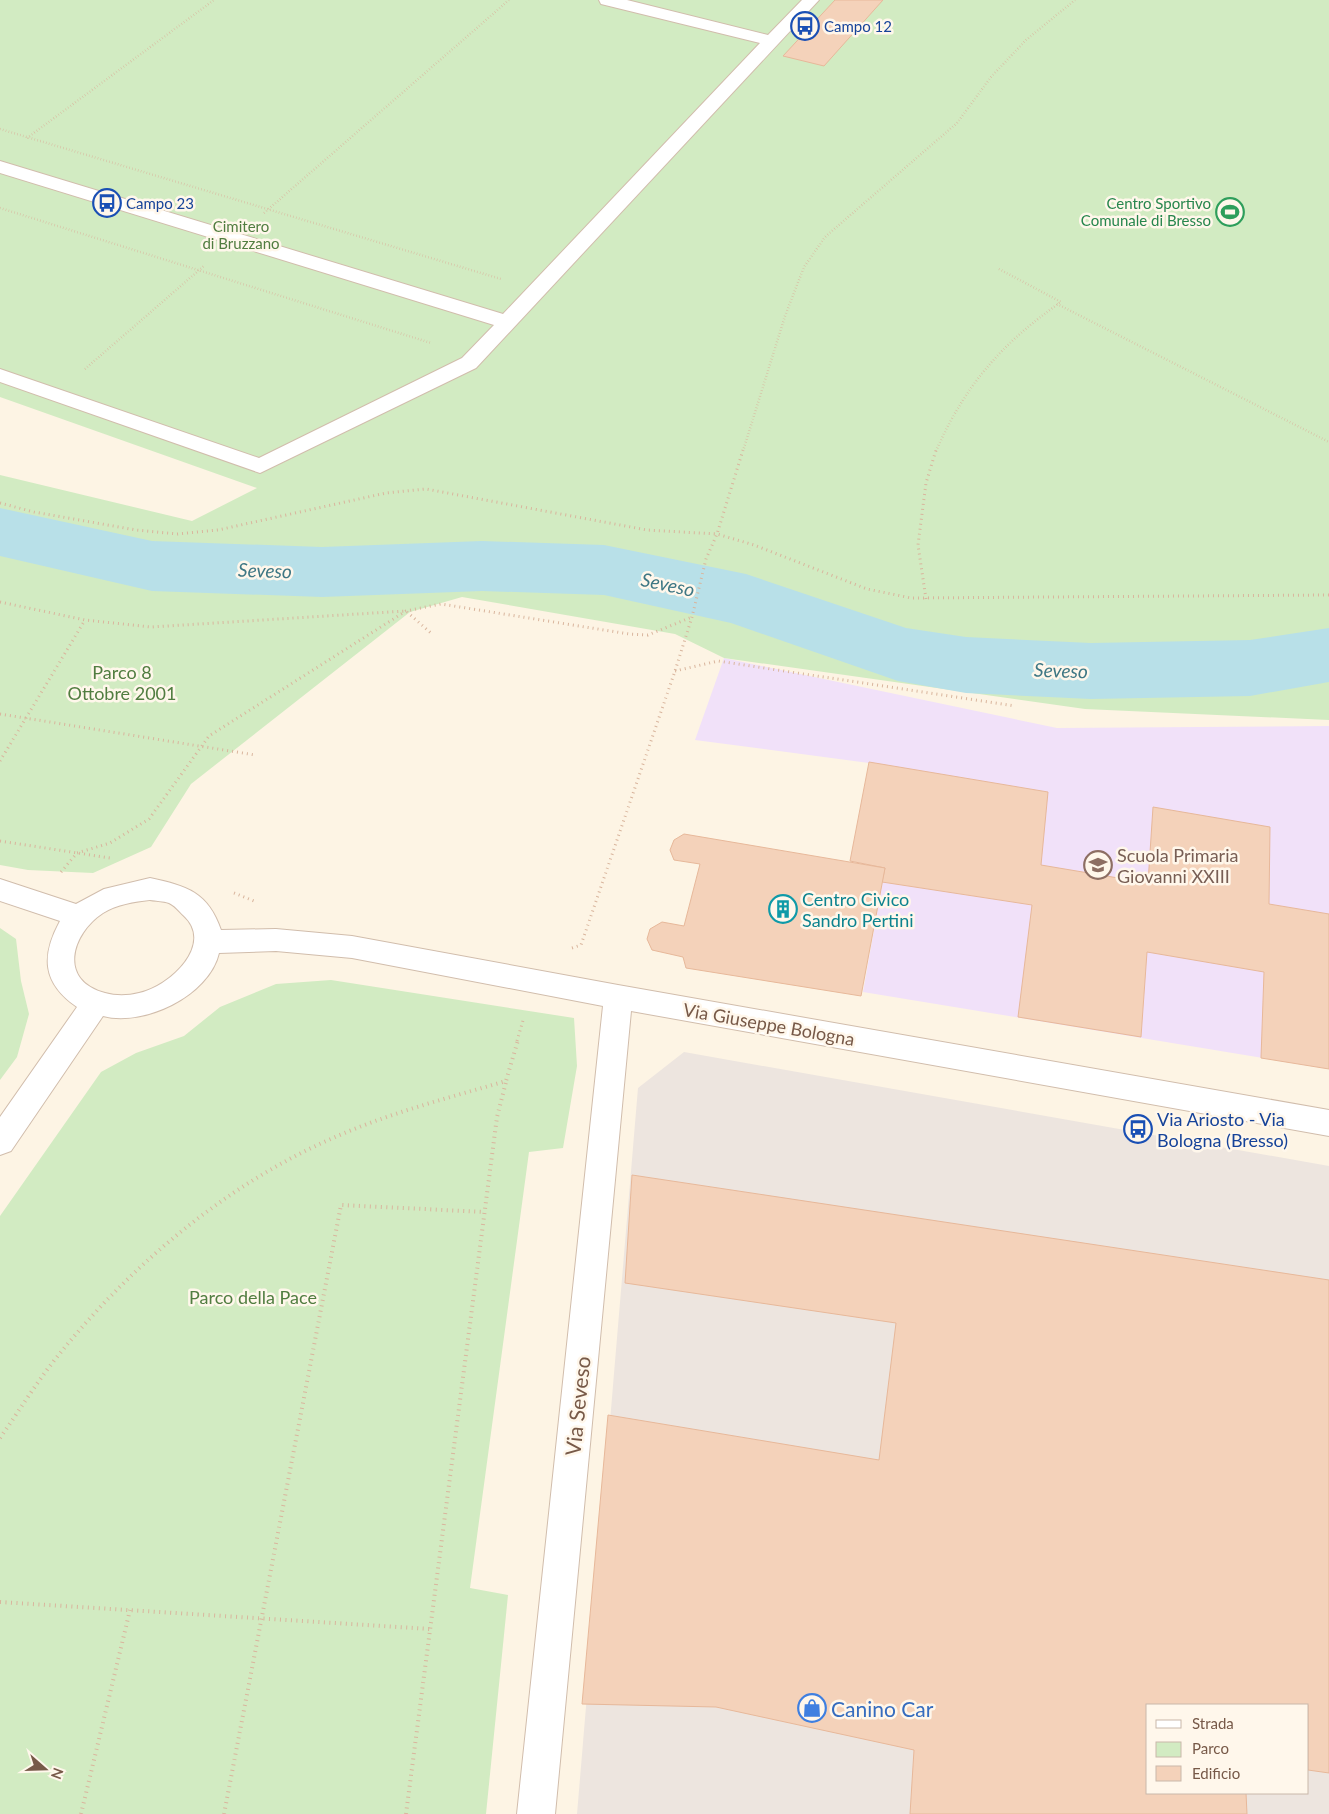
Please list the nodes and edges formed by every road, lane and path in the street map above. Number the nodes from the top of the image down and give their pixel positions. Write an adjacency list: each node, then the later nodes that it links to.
1 (214, 0): 8 (path)
2 (509, 0): 12 (path)
3 (607, 0): 6 (street)
4 (811, 0): 6 (street)
5 (1075, 0): 24 (path)
6 (772, 41): 16 (street)
7 (0, 129): 8 (path)
8 (28, 137): 9 (path); 12 (path)
9 (21, 142)
10 (0, 167): 13 (street)
11 (0, 208): 15 (path)
12 (268, 210): 13 (path); 16 (path)
13 (234, 239): 15 (path); 18 (street)
14 (999, 269): 17 (path)
15 (199, 270): 19 (path); 21 (path)
16 (537, 290): 18 (street)
17 (1057, 304): 22 (path); 26 (path)
18 (507, 322): 19 (street)
19 (474, 357): 21 (street)
20 (0, 375): 21 (street)
21 (56, 395)
22 (1329, 442)
23 (0, 503): 24 (path)
24 (718, 534): 26 (path); 29 (path)
25 (1329, 595): 26 (path)
26 (926, 598)
27 (0, 602): 30 (path)
28 (406, 611): 29 (path); 30 (path); 31 (path); 36 (path)
29 (692, 617): 32 (path)
30 (85, 620): 35 (path)
31 (432, 634)
32 (674, 671): 33 (path); 48 (path)
33 (1015, 706)
34 (0, 714): 35 (path)
35 (28, 718): 36 (path); 38 (path)
36 (203, 746): 37 (path); 40 (path)
37 (255, 755)
38 (0, 761)
39 (0, 841): 40 (path)
40 (77, 853): 41 (path); 44 (path)
41 (116, 859)
42 (0, 890): 44 (street)
43 (227, 890): 45 (path)
44 (36, 900): 46 (street)
45 (264, 903)
46 (80, 917): 47 (street); 50 (street)
47 (207, 942): 48 (street, Via Giuseppe Bologna); 50 (street)
48 (534, 982): 49 (street, Via Giuseppe Bologna); 51 (path)
49 (618, 998): 52 (street, Via Giuseppe Bologna); 63 (street, Via Seveso)
50 (96, 1004): 53 (street)
51 (506, 1082): 54 (path); 55 (path)
52 (1329, 1123)
53 (0, 1142)
54 (485, 1212): 58 (path); 59 (path)
55 (0, 1438)
56 (0, 1602): 57 (path)
57 (130, 1610): 58 (path); 60 (path)
58 (264, 1617): 59 (path); 61 (path)
59 (430, 1629): 62 (path)
60 (81, 1814)
61 (224, 1814)
62 (406, 1814)
63 (536, 1814)

